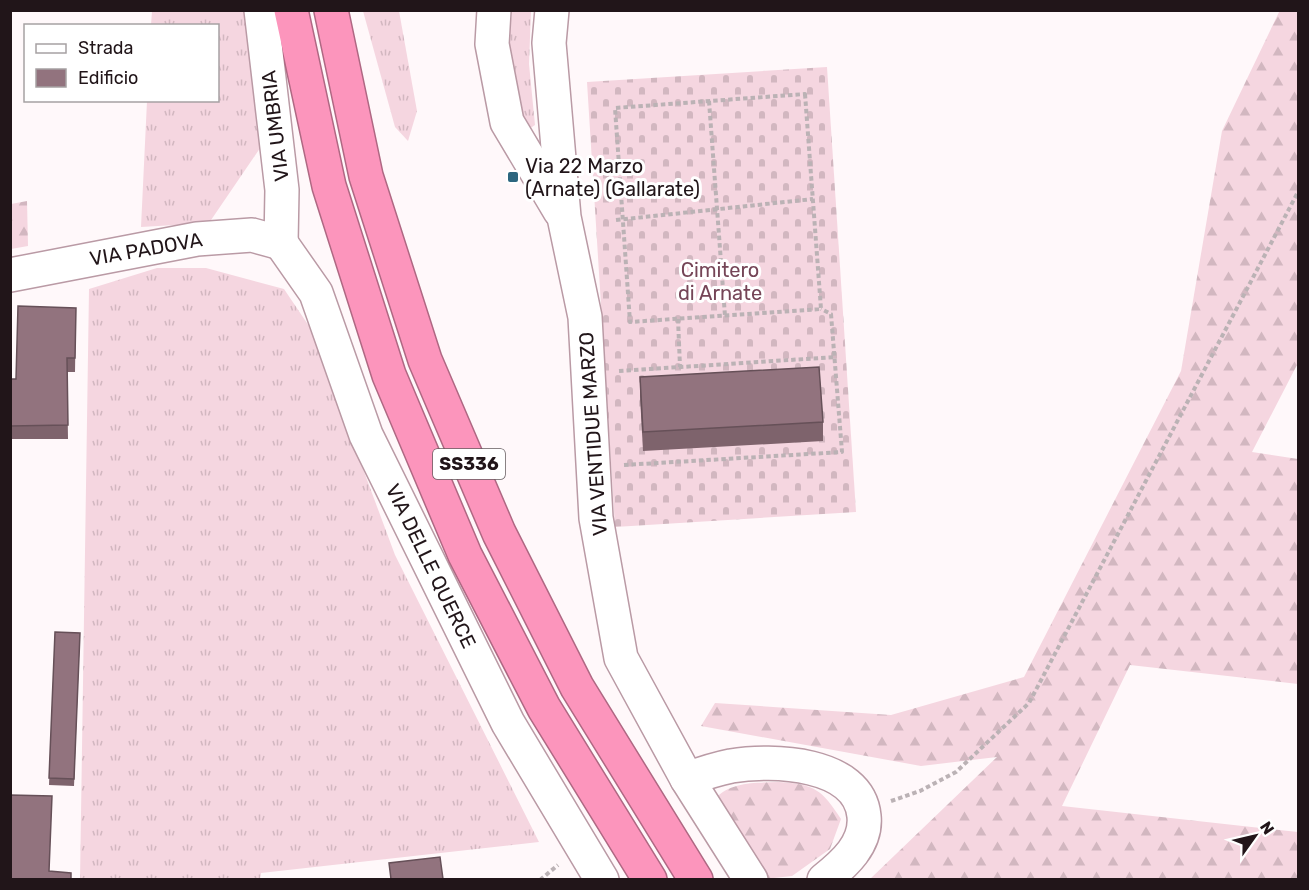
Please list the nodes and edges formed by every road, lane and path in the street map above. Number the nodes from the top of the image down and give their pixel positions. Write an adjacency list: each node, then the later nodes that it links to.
1 (261, 10): 13 (street, VIA UMBRIA)
2 (291, 10): 25 (highway, SS336)
3 (331, 10): 26 (highway, SS336)
4 (494, 10): 10 (street, VIA VENTIDUE MARZO)
5 (552, 10): 10 (street, VIA VENTIDUE MARZO)
6 (709, 101): 8 (path); 9 (path); 11 (path)
7 (1299, 192): 23 (path)
8 (813, 199): 9 (path); 15 (path)
9 (717, 209): 11 (path); 16 (path)
10 (564, 217): 22 (street, VIA VENTIDUE MARZO)
11 (623, 219): 12 (path); 17 (path)
12 (616, 220)
13 (281, 243): 14 (street, VIA PADOVA); 24 (street, VIA DELLE QUERCE)
14 (10, 274)
15 (821, 309): 16 (path); 18 (path)
16 (725, 316): 17 (path)
17 (678, 319): 19 (path)
18 (836, 357): 19 (path); 21 (path)
19 (680, 367): 20 (path)
20 (620, 382)
21 (624, 453)
22 (687, 779): 23 (street); 27 (street, VIA VENTIDUE MARZO)
23 (863, 809): 28 (street)
24 (602, 879)
25 (650, 879)
26 (696, 879)
27 (751, 879)
28 (824, 879)

